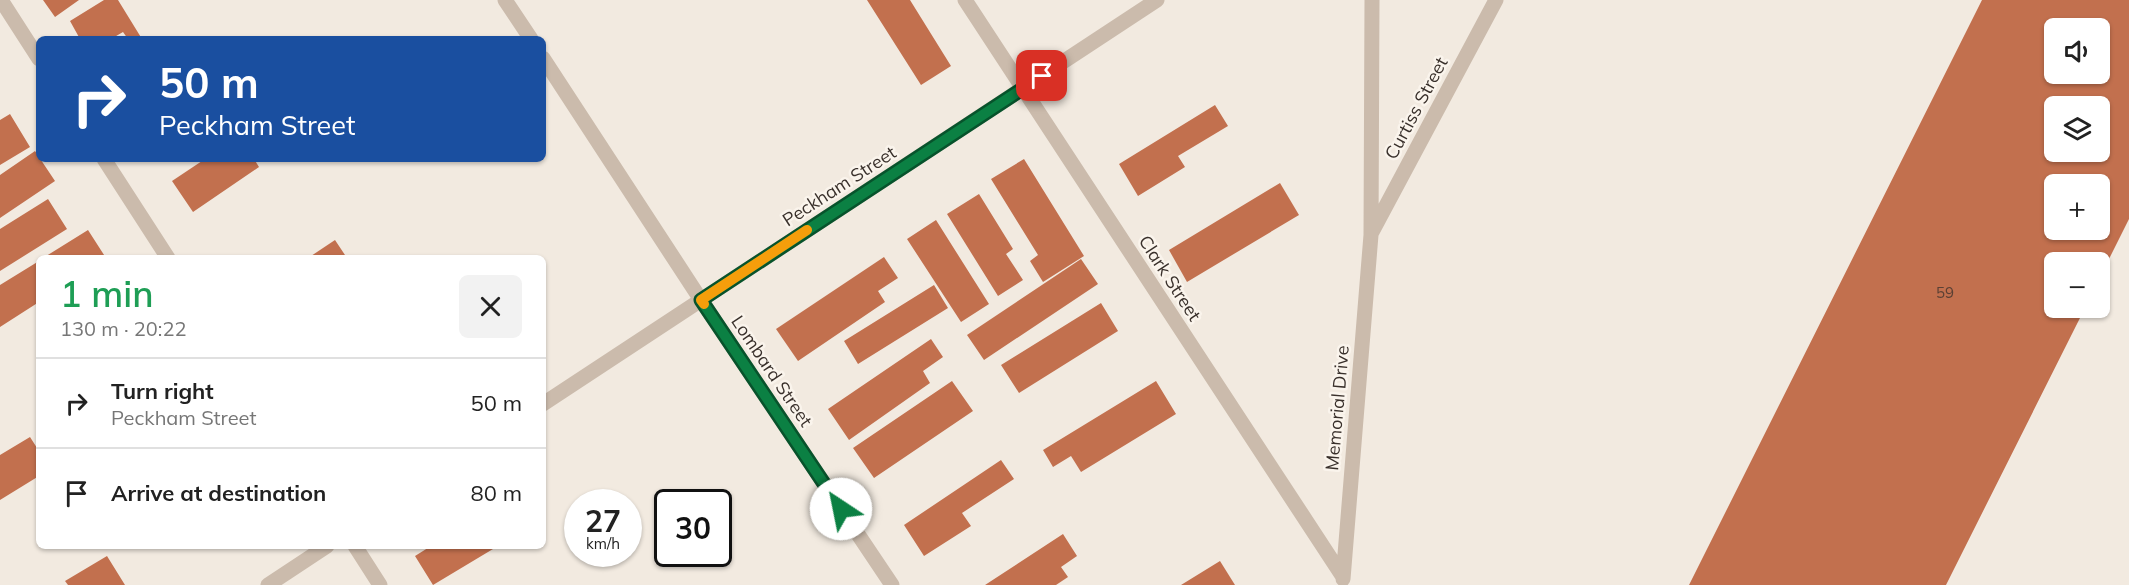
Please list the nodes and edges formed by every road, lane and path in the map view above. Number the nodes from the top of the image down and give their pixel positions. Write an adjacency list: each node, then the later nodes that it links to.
1 (1, 0): 8 (street)
2 (506, 0): 7 (street)
3 (965, 0): 10 (street, Clark Street)
4 (1157, 0): 10 (street, Peckham Street)
5 (1372, 0): 12 (street, Memorial Drive)
6 (1496, 0): 12 (street, Curtiss Street)
7 (529, 36)
8 (36, 54)
9 (546, 63): 14 (street, Lombard Street)
10 (1023, 88): 14 (street, Peckham Street); 18 (street, Clark Street)
11 (106, 162): 13 (street)
12 (1371, 235): 18 (street, Memorial Drive)
13 (166, 255)
14 (701, 300): 15 (street, Peckham Street); 21 (street, Lombard Street)
15 (546, 402)
16 (322, 549): 19 (street)
17 (357, 549): 20 (street)
18 (1343, 581)
19 (268, 585)
20 (380, 585)
21 (892, 585)

